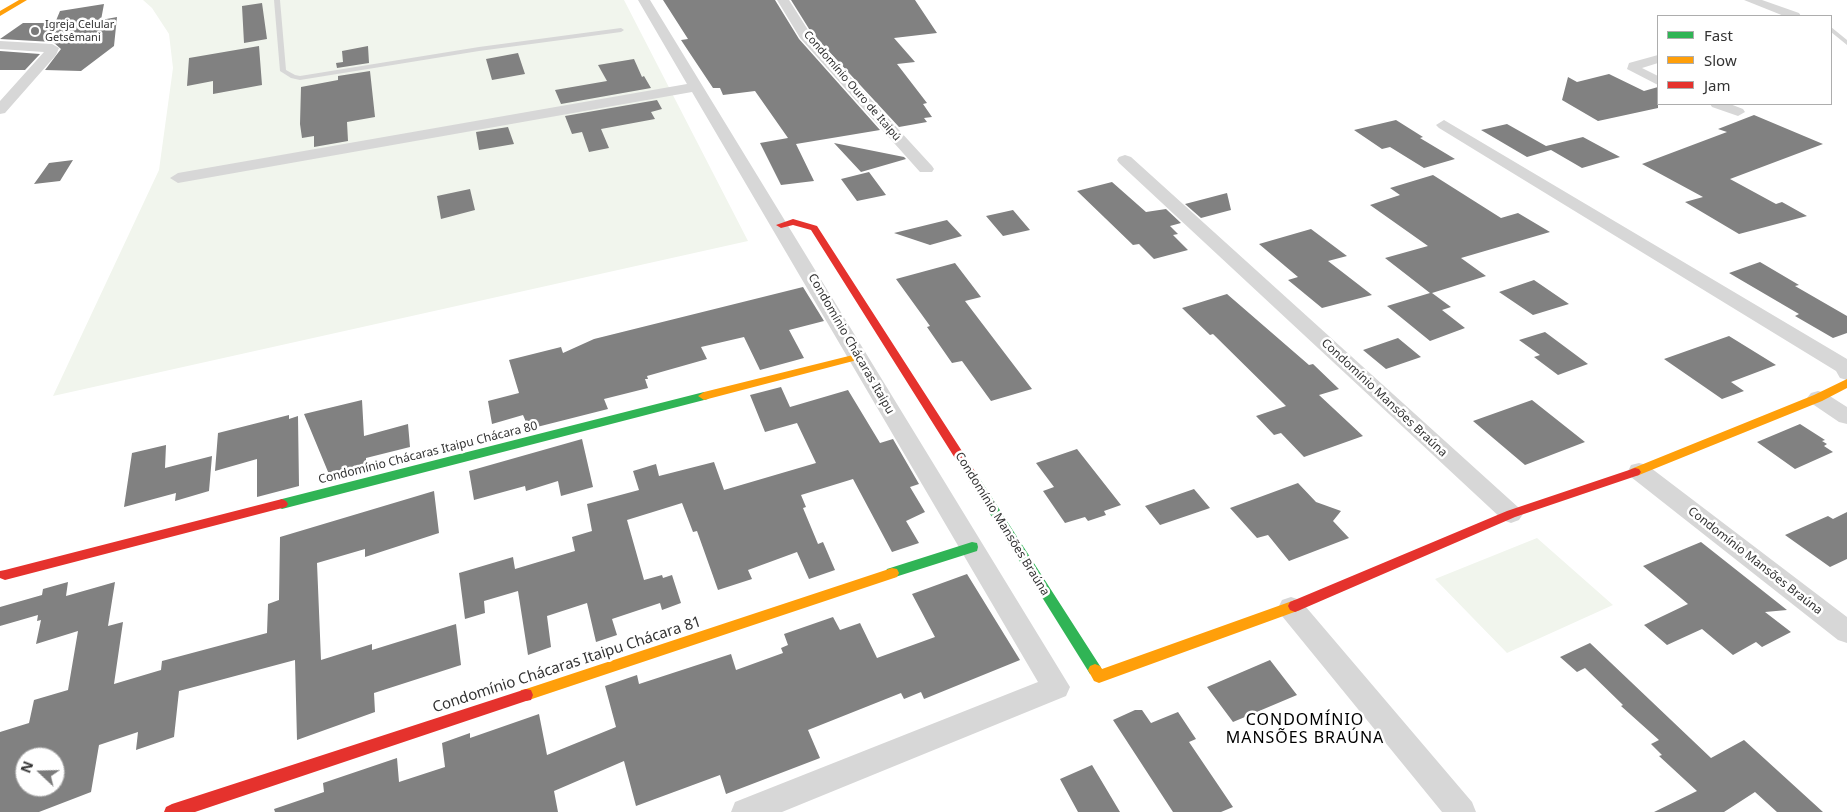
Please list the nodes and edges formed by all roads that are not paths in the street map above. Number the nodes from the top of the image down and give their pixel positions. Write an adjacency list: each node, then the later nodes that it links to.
1 (24, 0): 6 (street)
2 (277, 0): 8 (lane)
3 (644, 0): 14 (street, Condomínio Chácaras Itaipu)
4 (783, 0): 20 (street, Condomínio Ouro de Itaipú)
5 (1750, 0): 7 (street)
6 (0, 14)
7 (1792, 15)
8 (621, 30)
9 (1832, 30): 10 (lane)
10 (1847, 43)
11 (0, 45): 16 (street)
12 (1657, 59): 13 (street)
13 (1657, 80)
14 (697, 86): 21 (street); 22 (street, Condomínio Chácaras Itaipu)
15 (1720, 105): 17 (street)
16 (0, 110)
17 (1738, 112)
18 (1444, 125): 24 (street)
19 (1125, 160): 29 (street, Condomínio Mansões Braúna)
20 (926, 169)
21 (178, 178)
22 (781, 225): 23 (street, Condomínio Chácaras Itaipu); 32 (street, Condomínio Mansões Braúna)
23 (857, 357): 30 (street, Condomínio Chácaras Itaipu); 31 (street, Condomínio Chácaras Itaipu Chácara 80)
24 (1847, 373)
25 (1847, 383): 26 (street, Condomínio Mansões Braúna)
26 (1818, 398): 27 (street); 28 (street, Condomínio Mansões Braúna)
27 (1847, 417)
28 (1639, 471): 29 (street, Condomínio Mansões Braúna); 33 (street, Condomínio Mansões Braúna)
29 (1511, 514): 32 (street, Condomínio Mansões Braúna)
30 (972, 547): 34 (street, Condomínio Chácaras Itaipu Chácara 81); 35 (street, Condomínio Chácaras Itaipu)
31 (5, 575)
32 (1292, 608): 36 (street)
33 (1847, 632)
34 (172, 812)
35 (746, 812)
36 (1461, 812)

